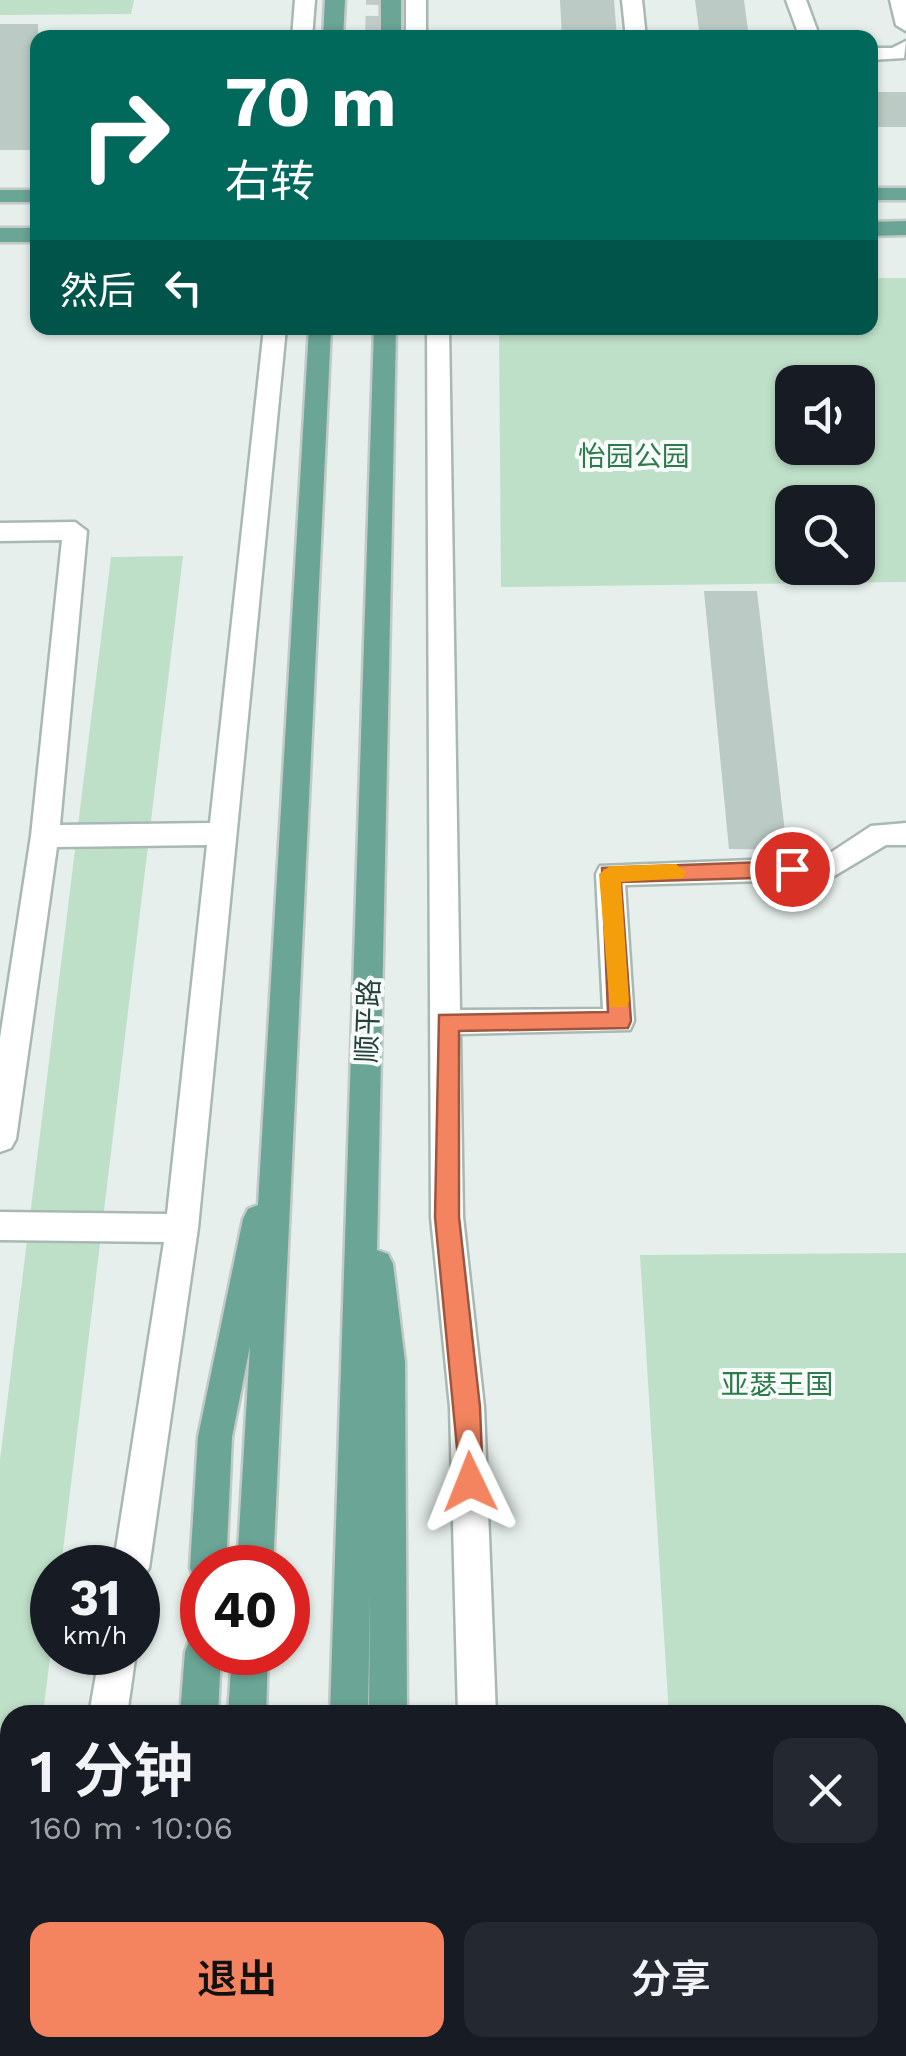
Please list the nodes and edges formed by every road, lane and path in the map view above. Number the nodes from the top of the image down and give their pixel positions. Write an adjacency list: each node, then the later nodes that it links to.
1 (305, 0): 9 (street)
2 (335, 0): 10 (main road)
3 (392, 0): 11 (main road)
4 (416, 0): 12 (street)
5 (632, 0): 13 (street)
6 (796, 0): 14 (street)
7 (900, 0): 8 (street)
8 (906, 25)
9 (303, 30)
10 (333, 30)
11 (391, 30)
12 (416, 30)
13 (635, 30)
14 (807, 30)
15 (906, 46): 16 (street)
16 (878, 54)
17 (878, 194): 18 (main road)
18 (906, 194)
19 (0, 196): 20 (main road)
20 (30, 196)
21 (906, 228): 22 (main road)
22 (878, 229)
23 (0, 235): 24 (main road)
24 (30, 235)
25 (274, 335): 30 (street)
26 (320, 335): 35 (main road)
27 (385, 335): 36 (main road, 顺平路)
28 (438, 335): 33 (street)
29 (0, 532): 32 (street)
30 (222, 834): 32 (street); 38 (street)
31 (906, 834): 33 (street)
32 (45, 836): 34 (street)
33 (447, 1022): 50 (street)
34 (0, 1139)
35 (277, 1144): 40 (main road); 41 (main road)
36 (364, 1156): 48 (main road, 顺平路); 49 (main road)
37 (0, 1226): 38 (street)
38 (182, 1228): 39 (street)
39 (134, 1545)
40 (209, 1545)
41 (255, 1545)
42 (114, 1675): 45 (street)
43 (202, 1675): 46 (main road)
44 (249, 1675): 47 (main road)
45 (110, 1705)
46 (200, 1705)
47 (247, 1705)
48 (349, 1705)
49 (388, 1705)
50 (477, 1705)

